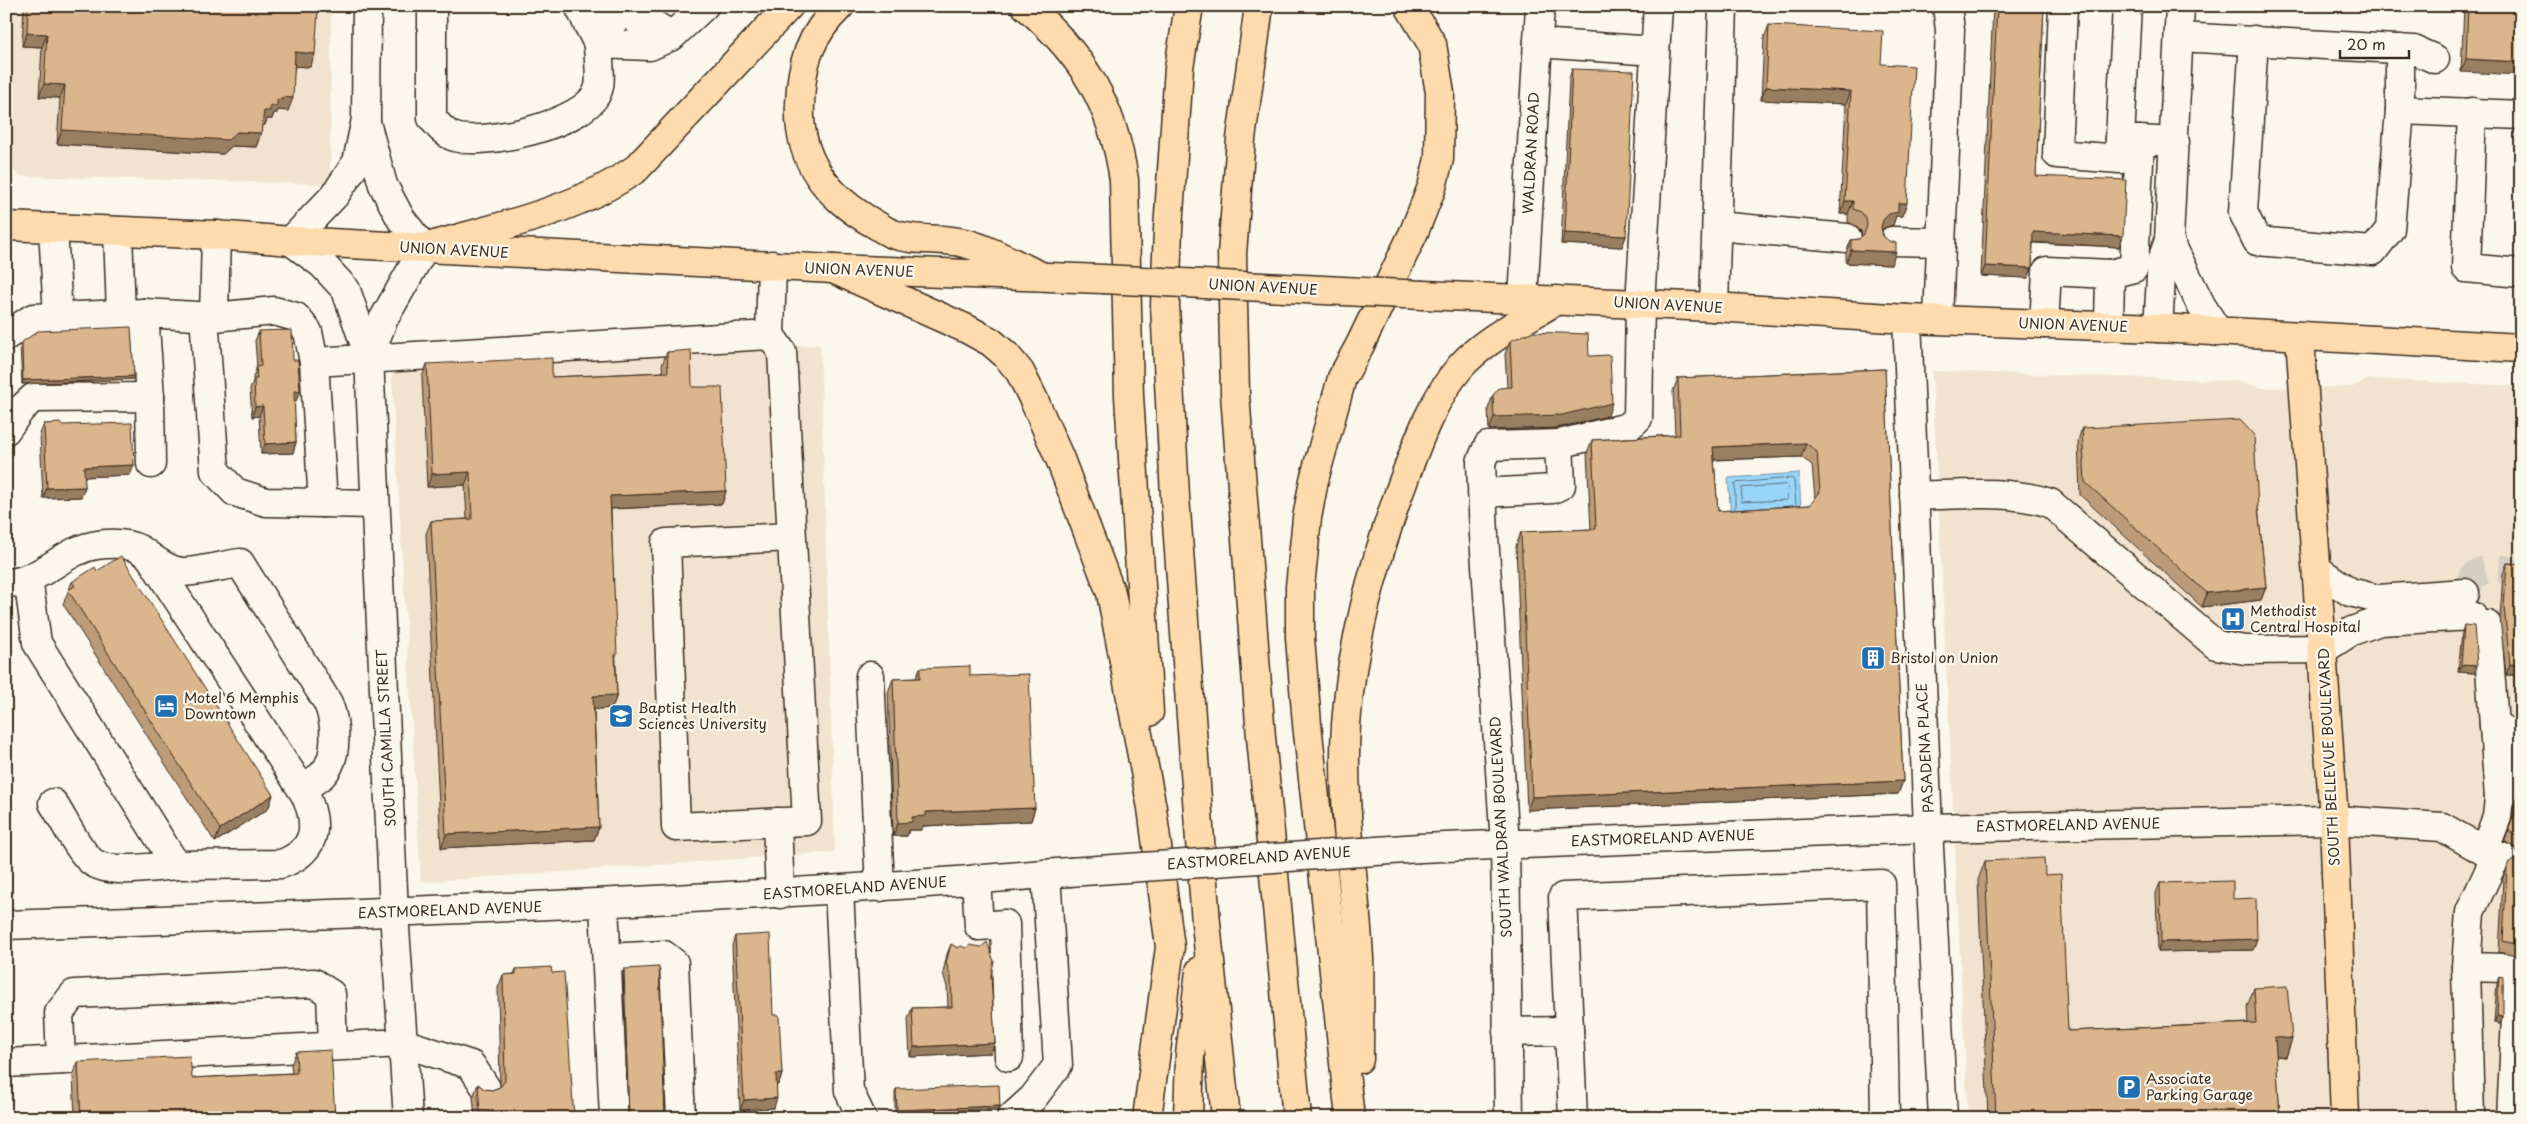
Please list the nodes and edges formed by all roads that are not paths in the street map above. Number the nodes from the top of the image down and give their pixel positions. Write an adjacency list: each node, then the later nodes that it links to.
1 (367, 6): 28 (street)
2 (432, 6): 17 (street)
3 (704, 6): 18 (street)
4 (789, 6): 42 (main road)
5 (840, 6): 47 (main road)
6 (1026, 6): 88 (main road)
7 (1189, 6): 102 (main road)
8 (1259, 6): 122 (main road)
9 (1409, 6): 123 (main road)
10 (1540, 6): 21 (street, WALDRAN ROAD)
11 (1658, 6): 23 (street)
12 (1724, 6): 33 (street)
13 (1947, 6): 41 (street)
14 (2063, 6): 29 (street)
15 (2127, 6): 29 (street)
16 (2180, 6): 19 (street)
17 (588, 25): 18 (street); 18 (street)
18 (672, 36)
19 (2179, 36): 20 (street); 30 (street)
20 (2254, 40): 22 (street); 25 (street)
21 (1538, 43): 23 (street); 48 (street, WALDRAN ROAD)
22 (2400, 49): 24 (street); 25 (street)
23 (1655, 51): 50 (street)
24 (2435, 59)
25 (2400, 110): 26 (street)
26 (2472, 112): 27 (street); 45 (street)
27 (2521, 114)
28 (366, 119): 39 (street); 42 (street)
29 (2130, 139): 30 (street); 31 (street)
30 (2174, 142): 35 (street)
31 (2136, 218): 35 (street); 46 (street)
32 (6, 226): 34 (main road, UNION AVENUE)
33 (1717, 226): 38 (street); 51 (street)
34 (53, 228): 36 (main road, UNION AVENUE); 54 (street)
35 (2170, 229): 59 (street); 60 (street)
36 (118, 231): 37 (main road, UNION AVENUE); 52 (street)
37 (216, 235): 39 (main road, UNION AVENUE); 53 (street)
38 (1847, 238)
39 (291, 241): 42 (main road, UNION AVENUE); 65 (street, SOUTH CAMILLA STREET)
40 (1892, 241): 41 (street)
41 (1940, 242): 56 (street)
42 (424, 248): 43 (main road, UNION AVENUE); 65 (street, SOUTH CAMILLA STREET)
43 (772, 266): 44 (main road, UNION AVENUE); 61 (street)
44 (833, 269): 47 (main road, UNION AVENUE); 88 (main road)
45 (2521, 272)
46 (2110, 274): 57 (street); 58 (street)
47 (1041, 276): 48 (main road, UNION AVENUE, bridge)
48 (1523, 300): 49 (main road, UNION AVENUE)
49 (1557, 300): 50 (main road, UNION AVENUE); 124 (main road)
50 (1640, 304): 51 (main road, UNION AVENUE); 69 (street)
51 (1714, 307): 55 (main road, UNION AVENUE)
52 (133, 314): 53 (street); 54 (street); 67 (street)
53 (209, 316): 66 (street); 73 (street)
54 (58, 317): 62 (street)
55 (1907, 319): 56 (main road, UNION AVENUE); 72 (street, PASADENA PLACE)
56 (1938, 320): 57 (main road, UNION AVENUE)
57 (2044, 324): 58 (main road, UNION AVENUE)
58 (2109, 326): 59 (main road, UNION AVENUE)
59 (2158, 328): 60 (main road, UNION AVENUE)
60 (2218, 332): 63 (main road, UNION AVENUE)
61 (770, 335): 65 (street); 75 (street)
62 (6, 336)
63 (2300, 337): 64 (main road, UNION AVENUE); 77 (main road, SOUTH BELLEVUE BOULEVARD)
64 (2521, 348)
65 (369, 358): 66 (street); 74 (street, SOUTH CAMILLA STREET)
66 (314, 362): 73 (street)
67 (150, 397): 68 (street); 70 (street)
68 (6, 430)
69 (1559, 444): 71 (street, SOUTH WALDRAN BOULEVARD); 71 (street)
70 (151, 464)
71 (1482, 493): 92 (street, SOUTH WALDRAN BOULEVARD)
72 (1914, 496): 80 (street); 91 (street, PASADENA PLACE)
73 (323, 503): 74 (street)
74 (375, 504): 101 (street, SOUTH CAMILLA STREET)
75 (792, 537): 90 (street); 90 (street)
76 (152, 560): 78 (street); 85 (street); 85 (street)
77 (2318, 570): 79 (street); 80 (main road, SOUTH BELLEVUE BOULEVARD)
78 (17, 580): 94 (street)
79 (2475, 612): 80 (street); 82 (street)
80 (2324, 649): 89 (main road, SOUTH BELLEVUE BOULEVARD)
81 (870, 676): 97 (street)
82 (2494, 725): 83 (street); 86 (street)
83 (2521, 754)
84 (2521, 767): 86 (street)
85 (304, 791): 94 (street)
86 (2499, 798): 93 (street)
87 (53, 803): 94 (street)
88 (1152, 808): 119 (main road)
89 (2334, 820): 91 (street, EASTMORELAND AVENUE); 93 (street, EASTMORELAND AVENUE); 129 (main road, SOUTH BELLEVUE BOULEVARD)
90 (777, 822): 99 (street)
91 (1928, 828): 92 (street, EASTMORELAND AVENUE); 128 (street, PASADENA PLACE)
92 (1504, 844): 95 (street, EASTMORELAND AVENUE, bridge); 107 (street, SOUTH WALDRAN BOULEVARD)
93 (2495, 855): 105 (street)
94 (176, 865)
95 (1057, 873): 96 (street, EASTMORELAND AVENUE); 118 (street)
96 (976, 879): 97 (street, EASTMORELAND AVENUE); 110 (street)
97 (880, 887): 98 (street, EASTMORELAND AVENUE)
98 (839, 890): 99 (street, EASTMORELAND AVENUE); 117 (street)
99 (780, 894): 100 (street, EASTMORELAND AVENUE)
100 (604, 904): 101 (street, EASTMORELAND AVENUE); 104 (street)
101 (394, 912): 103 (street, EASTMORELAND AVENUE); 108 (street, SOUTH CAMILLA STREET)
102 (1206, 922): 120 (main road); 121 (main road)
103 (6, 925)
104 (607, 958): 115 (street); 116 (street)
105 (2466, 967): 130 (street); 131 (street)
106 (1569, 1031): 107 (street); 126 (street); 127 (street)
107 (1507, 1032): 125 (street, SOUTH WALDRAN BOULEVARD)
108 (403, 1043): 109 (street); 113 (street); 114 (street, SOUTH CAMILLA STREET)
109 (333, 1046): 111 (street); 111 (street)
110 (1009, 1057)
111 (61, 1060): 112 (street)
112 (6, 1063)
113 (486, 1088)
114 (408, 1118)
115 (614, 1118)
116 (681, 1118)
117 (862, 1118)
118 (1011, 1118)
119 (1147, 1118)
120 (1188, 1118)
121 (1226, 1118)
122 (1297, 1118)
123 (1350, 1118)
124 (1360, 1118)
125 (1509, 1118)
126 (1573, 1118)
127 (1885, 1118)
128 (1944, 1118)
129 (2345, 1118)
130 (2470, 1118)
131 (2511, 1118)

